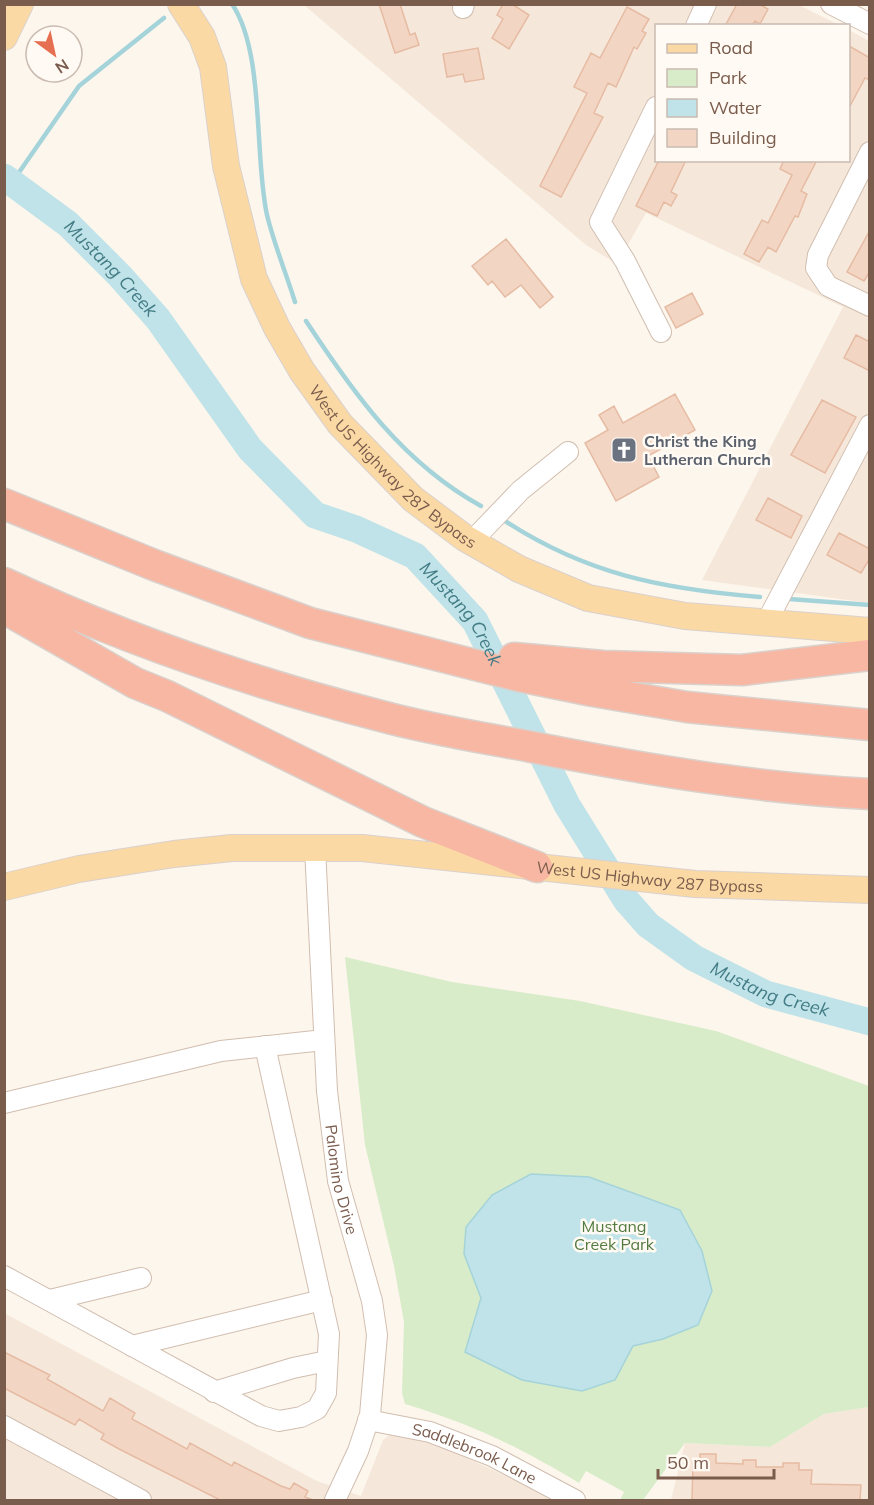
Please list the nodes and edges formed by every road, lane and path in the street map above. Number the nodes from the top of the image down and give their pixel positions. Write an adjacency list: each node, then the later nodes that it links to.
1 (20, 4): 7 (main road)
2 (181, 4): 15 (main road, West US Highway 287 Bypass)
3 (706, 4): 5 (street)
4 (831, 4): 6 (street)
5 (697, 24)
6 (870, 24)
7 (4, 37)
8 (655, 111): 11 (street)
9 (870, 152): 10 (street)
10 (870, 306)
11 (661, 332)
12 (870, 425): 18 (street)
13 (568, 452): 15 (street)
14 (4, 504): 21 (highway)
15 (472, 541): 18 (main road, West US Highway 287 Bypass)
16 (4, 583): 23 (highway)
17 (4, 608): 25 (highway)
18 (766, 623): 19 (main road, West US Highway 287 Bypass)
19 (870, 632)
20 (870, 655): 21 (highway)
21 (587, 678): 22 (highway)
22 (870, 725)
23 (870, 794)
24 (315, 848): 25 (main road, West US Highway 287 Bypass); 26 (main road, West US Highway 287 Bypass); 28 (street, Palomino Drive)
25 (545, 869): 27 (main road, West US Highway 287 Bypass)
26 (4, 887)
27 (870, 890)
28 (324, 1040): 29 (street); 38 (street, Palomino Drive)
29 (265, 1046): 30 (street); 34 (street)
30 (4, 1103)
31 (4, 1276): 33 (street)
32 (141, 1278): 33 (street)
33 (50, 1300): 35 (street)
34 (322, 1300): 35 (street); 36 (street)
35 (132, 1346): 37 (street)
36 (327, 1361): 37 (street); 37 (street)
37 (214, 1392)
38 (368, 1420): 41 (street, Saddlebrook Lane); 43 (street, Palomino Drive)
39 (4, 1426): 40 (street)
40 (115, 1494): 42 (street)
41 (570, 1499)
42 (141, 1500)
43 (335, 1500)

